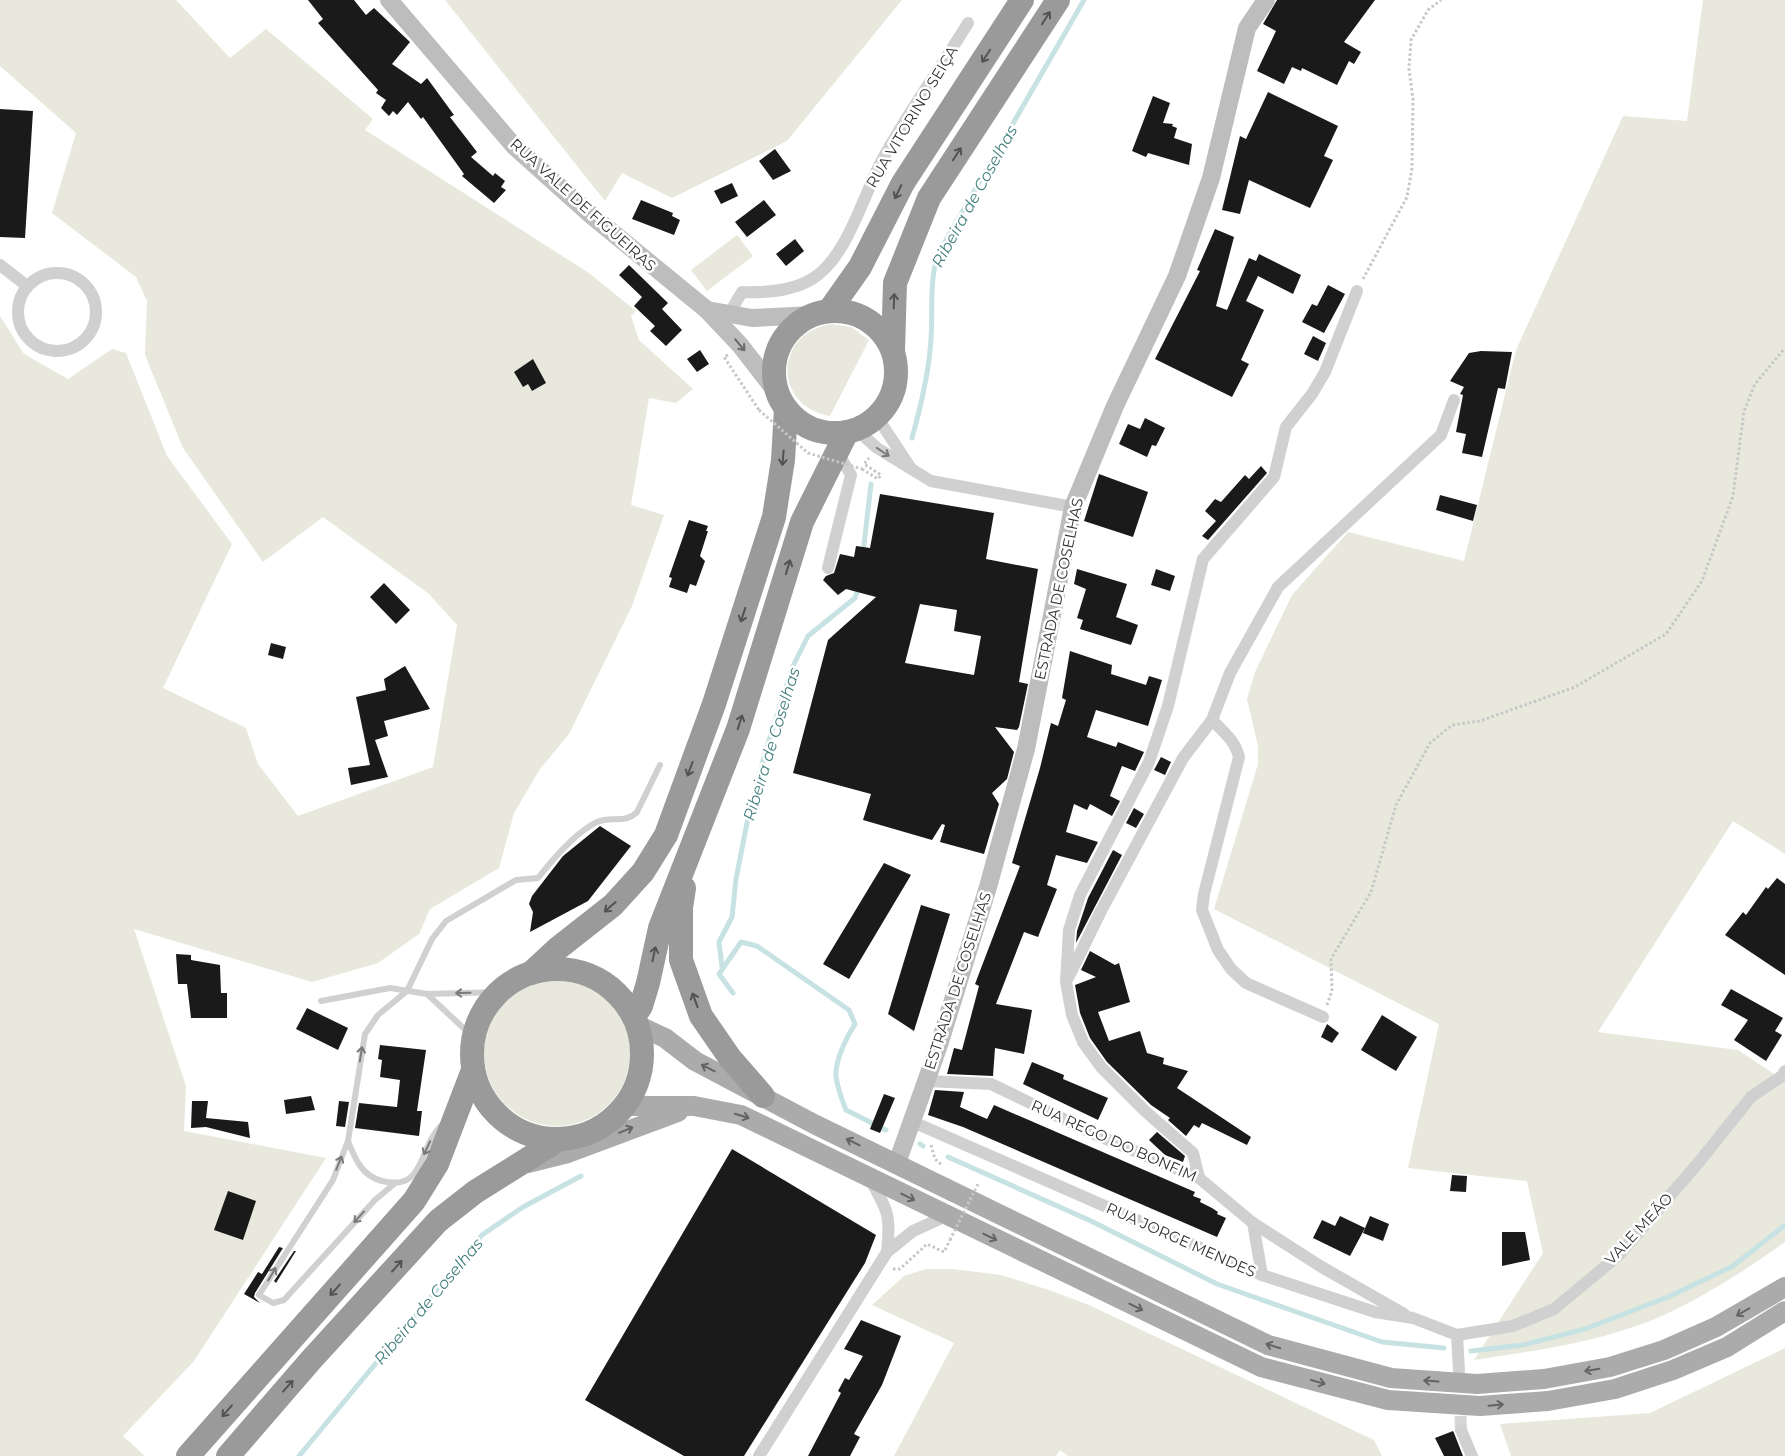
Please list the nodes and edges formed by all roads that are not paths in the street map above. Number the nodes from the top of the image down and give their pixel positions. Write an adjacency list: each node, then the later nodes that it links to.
1 (389, 0): 9 (street, RUA VALE DE FIGUEIRAS)
2 (1022, 0): 10 (highway, one-way to 10)
3 (1058, 0): 12 (highway, one-way to 3)
4 (1266, 0): 18 (street, ESTRADA DE COSELHAS)
5 (968, 23): 11 (street, RUA VITORINO SEIÇA)
6 (0, 265): 7 (street)
7 (27, 286): 7 (street)
8 (1357, 291): 24 (street)
9 (707, 310): 11 (street, RUA VALE DE FIGUEIRAS); 14 (street, RUA VALE DE FIGUEIRAS, one-way to 14)
10 (821, 313): 11 (street, RUA VALE DE FIGUEIRAS); 12 (highway); 14 (highway)
11 (729, 314)
12 (893, 350): 15 (highway)
13 (1454, 400): 20 (street)
14 (782, 402): 16 (highway); 23 (highway, one-way to 23)
15 (877, 417): 16 (highway); 17 (street)
16 (847, 438): 17 (street, one-way to 17); 19 (street); 22 (highway, one-way to 16)
17 (912, 471): 18 (street)
18 (1073, 507): 34 (street, ESTRADA DE COSELHAS)
19 (828, 568)
20 (1212, 720): 24 (street); 29 (street)
21 (660, 765): 25 (lane)
22 (691, 849): 30 (highway, one-way to 22); 35 (highway, one-way to 22)
23 (531, 973): 26 (highway); 30 (highway)
24 (1066, 982): 45 (street)
25 (407, 991): 27 (lane); 28 (lane); 41 (lane, one-way to 25)
26 (499, 992): 27 (lane, one-way to 27); 31 (highway)
27 (427, 994): 31 (lane)
28 (321, 1001)
29 (1323, 1017)
30 (636, 1021): 35 (main road, one-way to 30); 36 (highway)
31 (473, 1037): 32 (highway)
32 (473, 1070): 38 (highway); 40 (highway)
33 (1785, 1071): 54 (street, VALE MEÃO)
34 (926, 1081): 39 (street, ESTRADA DE COSELHAS); 45 (street, RUA REGO DO BONFIM)
35 (763, 1096): 42 (main road, one-way to 35)
36 (625, 1106): 37 (main road); 40 (highway)
37 (694, 1106): 43 (main road, one-way to 37); 44 (main road, one-way to 44)
38 (458, 1112): 46 (lane, one-way to 46); 57 (highway, one-way to 57)
39 (913, 1122): 42 (street, ESTRADA DE COSELHAS); 50 (street, RUA JORGE MENDES)
40 (558, 1140): 43 (highway)
41 (348, 1141): 46 (lane); 46 (lane, one-way to 41)
42 (897, 1163): 51 (main road, one-way to 42)
43 (514, 1166): 58 (highway, one-way to 43)
44 (870, 1178): 47 (main road, one-way to 47); 49 (street)
45 (1199, 1178): 48 (street, RUA REGO DO BONFIM)
46 (394, 1184)
47 (946, 1216): 49 (street); 52 (main road, one-way to 52)
48 (1253, 1223): 50 (street); 53 (street, RUA REGO DO BONFIM)
49 (887, 1252): 59 (street)
50 (1262, 1275): 53 (street, RUA JORGE MENDES)
51 (1785, 1287)
52 (1785, 1312)
53 (1413, 1318): 54 (street, RUA JORGE MENDES)
54 (1457, 1336): 55 (street)
55 (1459, 1371)
56 (1461, 1430): 60 (street)
57 (188, 1456)
58 (228, 1456)
59 (759, 1456)
60 (1472, 1456)

